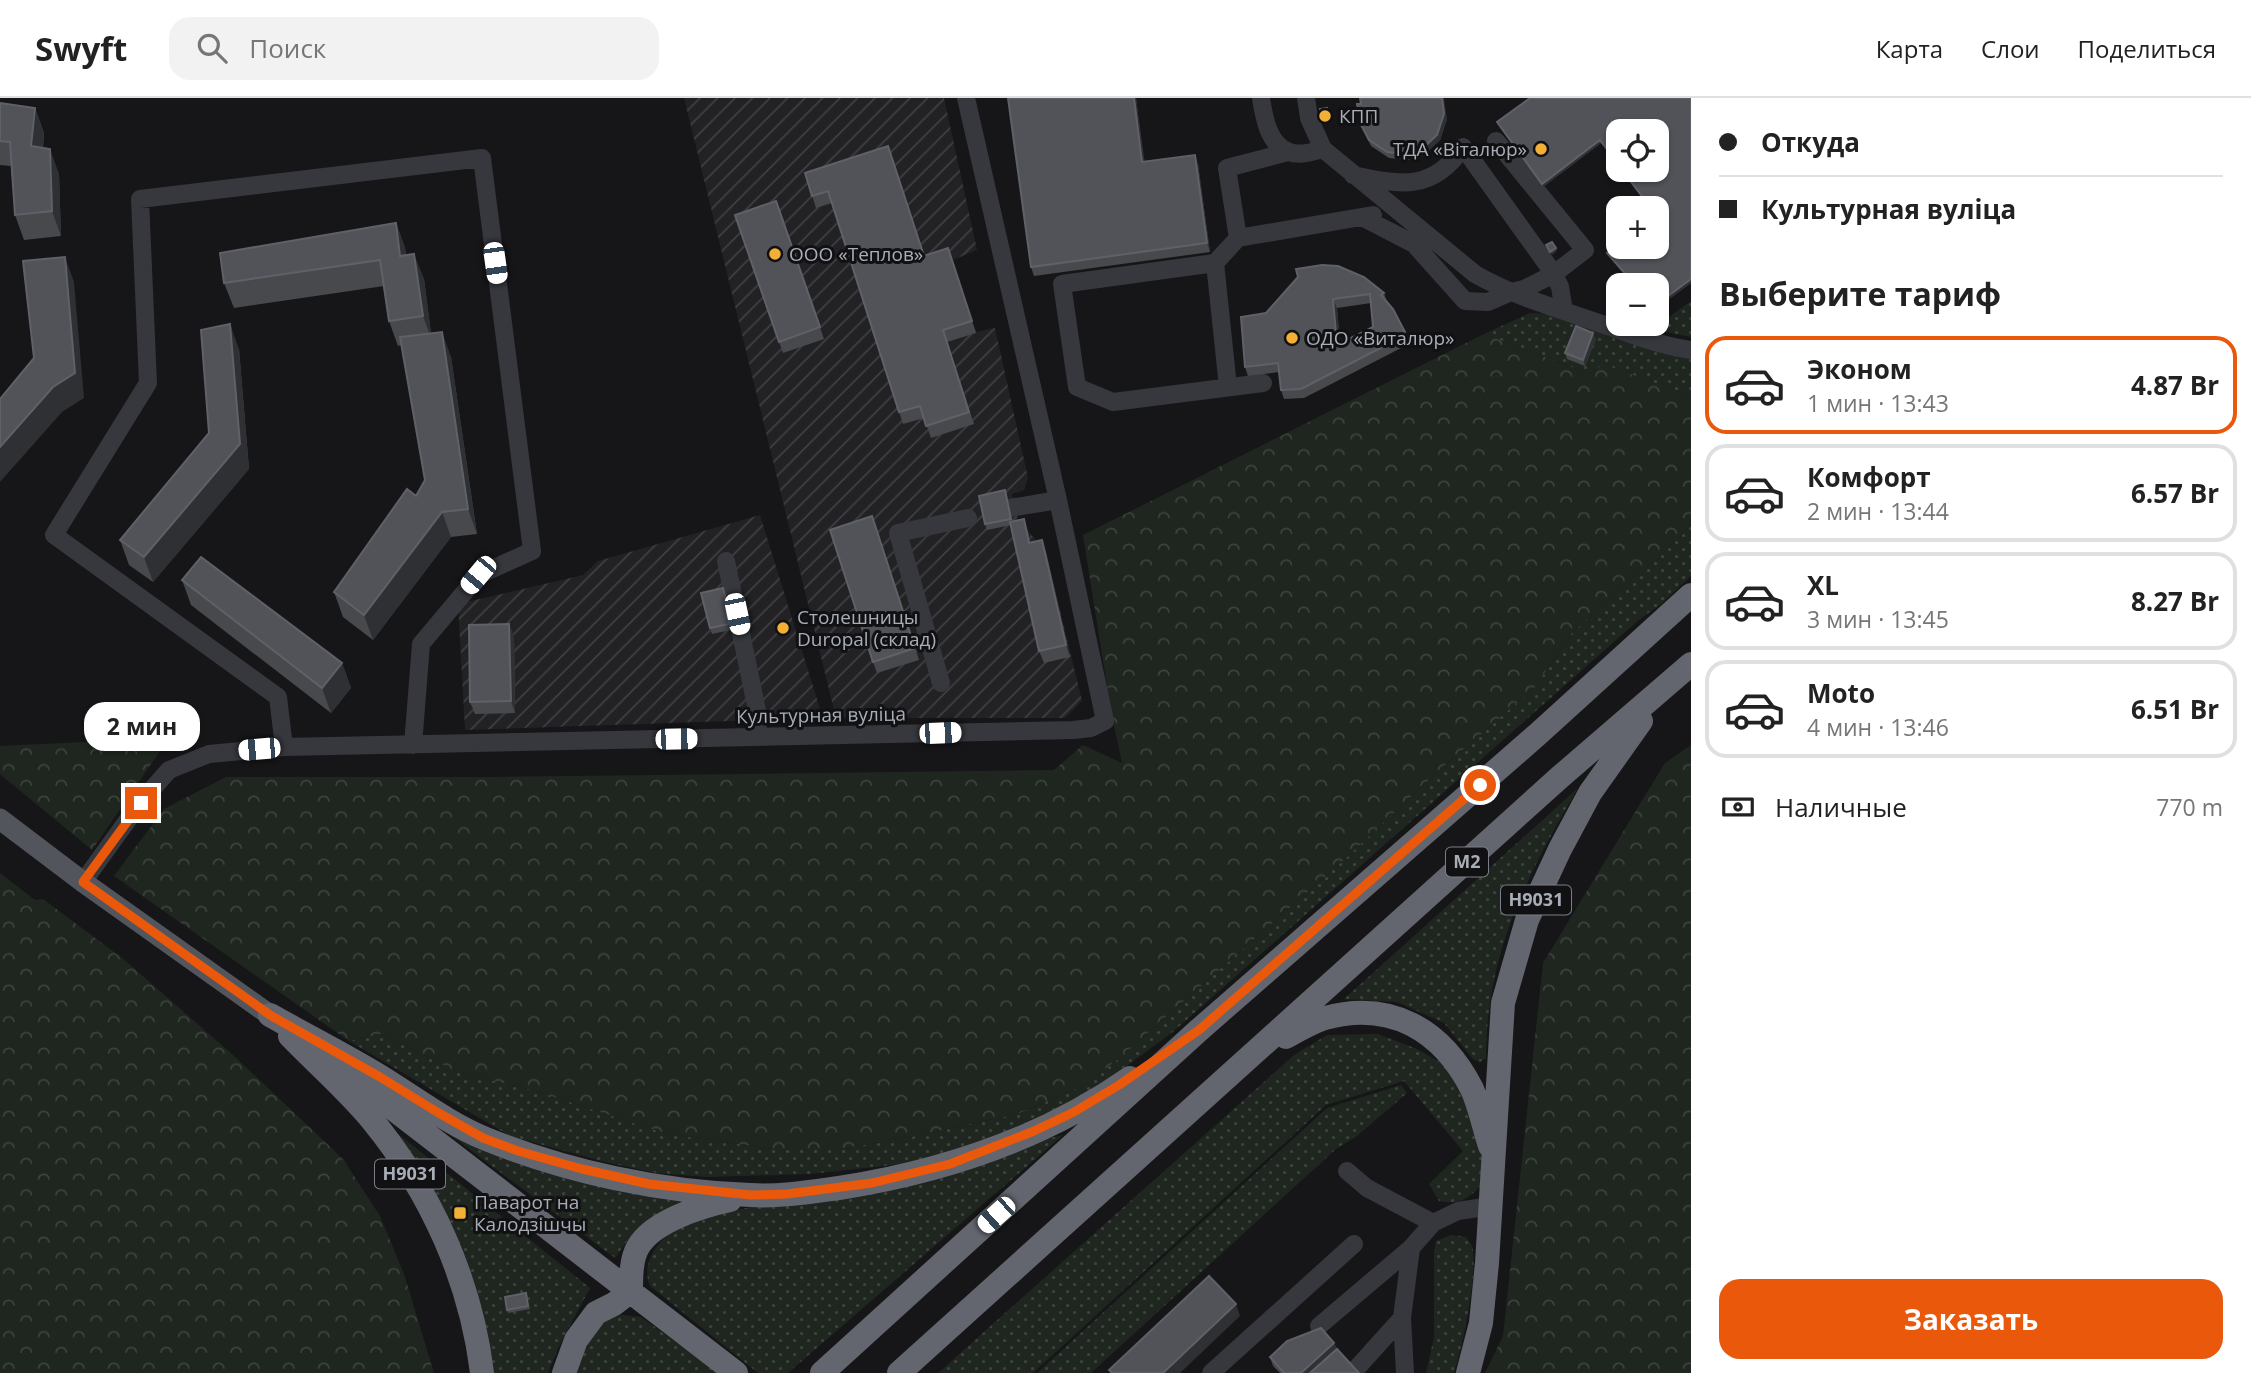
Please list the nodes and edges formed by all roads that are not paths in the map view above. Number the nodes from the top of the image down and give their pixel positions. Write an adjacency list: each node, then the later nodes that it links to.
1 (967, 98): 18 (street, Культурная вуліца)
2 (1261, 98): 6 (street)
3 (1306, 98): 5 (street)
4 (1496, 141): 12 (street)
5 (1323, 149): 6 (street); 7 (street)
6 (1288, 152): 10 (street)
7 (1353, 175): 8 (street); 12 (street)
8 (1399, 210): 9 (street); 13 (street)
9 (1362, 217): 10 (street); 13 (street)
10 (1238, 238): 11 (street)
11 (1215, 263): 17 (street); 17 (street)
12 (1554, 274): 13 (street); 14 (street)
13 (1510, 292): 14 (street)
14 (1564, 312): 15 (street)
15 (1691, 350)
16 (1263, 383): 17 (street)
17 (1228, 387)
18 (1058, 500): 19 (street); 25 (street, Культурная вуліца)
19 (1010, 508)
20 (968, 518): 24 (street)
21 (726, 561): 25 (street)
22 (1691, 596): 31 (highway, М2)
23 (1684, 671): 32 (highway, М2); 33 (highway, Н9031)
24 (941, 683)
25 (755, 737): 26 (street, Культурная вуліца)
26 (413, 745): 27 (street, Культурная вуліца); 27 (street)
27 (284, 747): 29 (street, Культурная вуліца)
28 (0, 819): 29 (main road, Н9031)
29 (83, 882): 30 (main road, Н9031)
30 (270, 1015): 35 (highway, Н9031); 40 (highway, Н9031); 45 (highway, Н9031)
31 (1199, 1030): 35 (highway, Н9031); 44 (highway, М2)
32 (1260, 1050): 33 (highway, Н9031); 48 (highway, М2)
33 (1494, 1160): 36 (highway, Н9031)
34 (1347, 1171): 37 (street)
35 (751, 1195): 40 (highway, Н9031)
36 (1491, 1206): 37 (street); 52 (highway, Н9031)
37 (1433, 1223): 39 (street)
38 (1354, 1244): 49 (street)
39 (1411, 1248): 41 (street); 42 (street)
40 (631, 1291): 46 (highway); 47 (highway, Н9031)
41 (1402, 1318): 43 (street); 50 (street); 51 (street)
42 (1319, 1326)
43 (1354, 1370)
44 (825, 1371)
45 (482, 1373)
46 (564, 1373)
47 (736, 1373)
48 (899, 1373)
49 (1211, 1373)
50 (1393, 1373)
51 (1405, 1373)
52 (1468, 1373)

